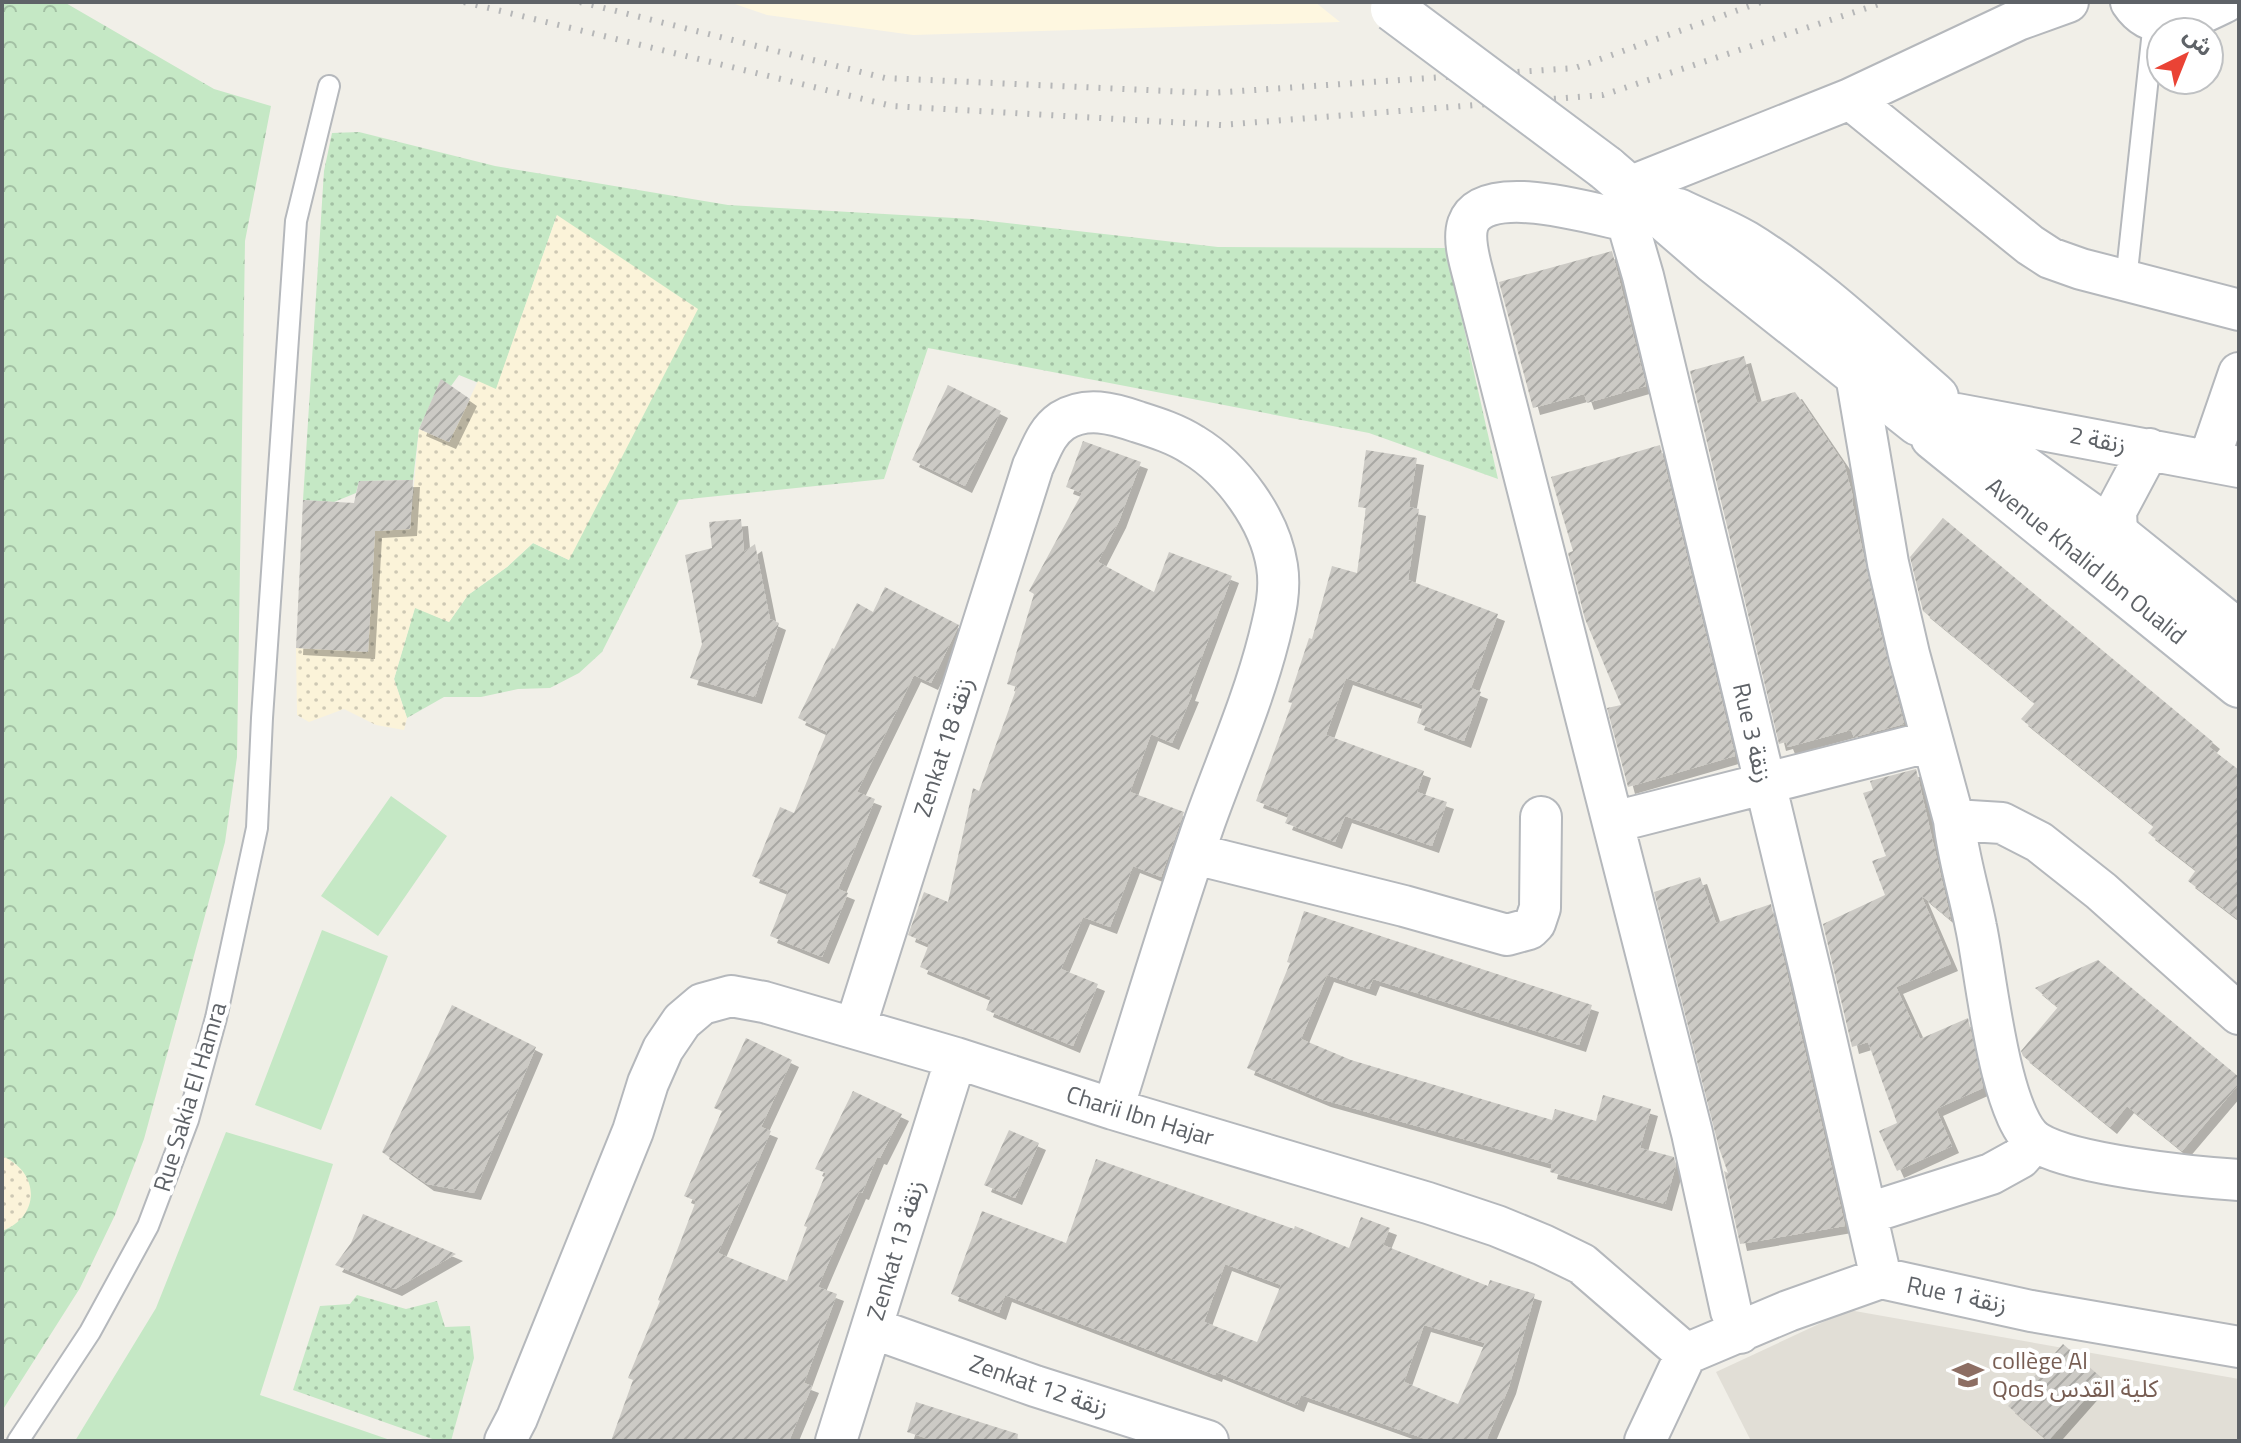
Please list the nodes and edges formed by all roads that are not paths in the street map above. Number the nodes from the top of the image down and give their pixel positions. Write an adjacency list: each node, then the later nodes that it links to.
1 (2068, 2): 6 (street)
2 (2225, 2): 4 (street)
3 (1388, 4): 7 (main road, Avenue Khalid Ibn Oualid, bridge)
4 (2142, 11): 8 (lane)
5 (329, 86): 36 (lane, Rue Sakia El Hamra)
6 (1850, 99): 7 (street); 8 (street)
7 (1621, 192): 11 (main road, Avenue Khalid Ibn Oualid); 12 (main road, Avenue Khalid Ibn Oualid); 19 (street, Rue 3 زنقة); 22 (street)
8 (2126, 281): 9 (street)
9 (2239, 310)
10 (2239, 373): 14 (street)
11 (1856, 375): 12 (main road, Avenue Khalid Ibn Oualid); 18 (street)
12 (1940, 418): 13 (street, زنقة 2); 15 (main road, Avenue Khalid Ibn Oualid); 17 (main road, Avenue Khalid Ibn Oualid)
13 (2149, 449): 14 (street); 15 (street, زنقة 2)
14 (2224, 464)
15 (2117, 535): 16 (main road, Avenue Khalid Ibn Oualid)
16 (2239, 633)
17 (2239, 685)
18 (1932, 741): 19 (street); 21 (street)
19 (1764, 782): 22 (street); 30 (street, Rue 3 زنقة)
20 (1541, 817): 23 (street)
21 (1954, 820): 24 (street); 28 (street)
22 (1614, 822): 33 (street)
23 (1195, 854): 25 (street, Zenkat 18 زنقة); 27 (street, Zenkat 18 زنقة)
24 (2239, 1014)
25 (855, 1028): 26 (street, Charii Ibn Hajar); 37 (street, Charii Ibn Hajar)
26 (956, 1058): 27 (street, Charii Ibn Hajar); 32 (street, Zenkat 13 زنقة)
27 (1113, 1109): 35 (street, Charii Ibn Hajar)
28 (2035, 1141): 29 (street); 30 (street)
29 (2239, 1180)
30 (1866, 1214): 31 (street, Rue 3 زنقة)
31 (1881, 1278): 33 (street, Rue 1 زنقة); 34 (street, Rue 1 زنقة)
32 (872, 1328): 38 (street, Zenkat 13 زنقة); 39 (street, Zenkat 12 زنقة)
33 (1740, 1333): 35 (street, Rue 1 زنقة)
34 (2239, 1347)
35 (1686, 1354): 40 (street)
36 (18, 1441)
37 (505, 1441)
38 (836, 1441)
39 (1208, 1441)
40 (1645, 1441)

